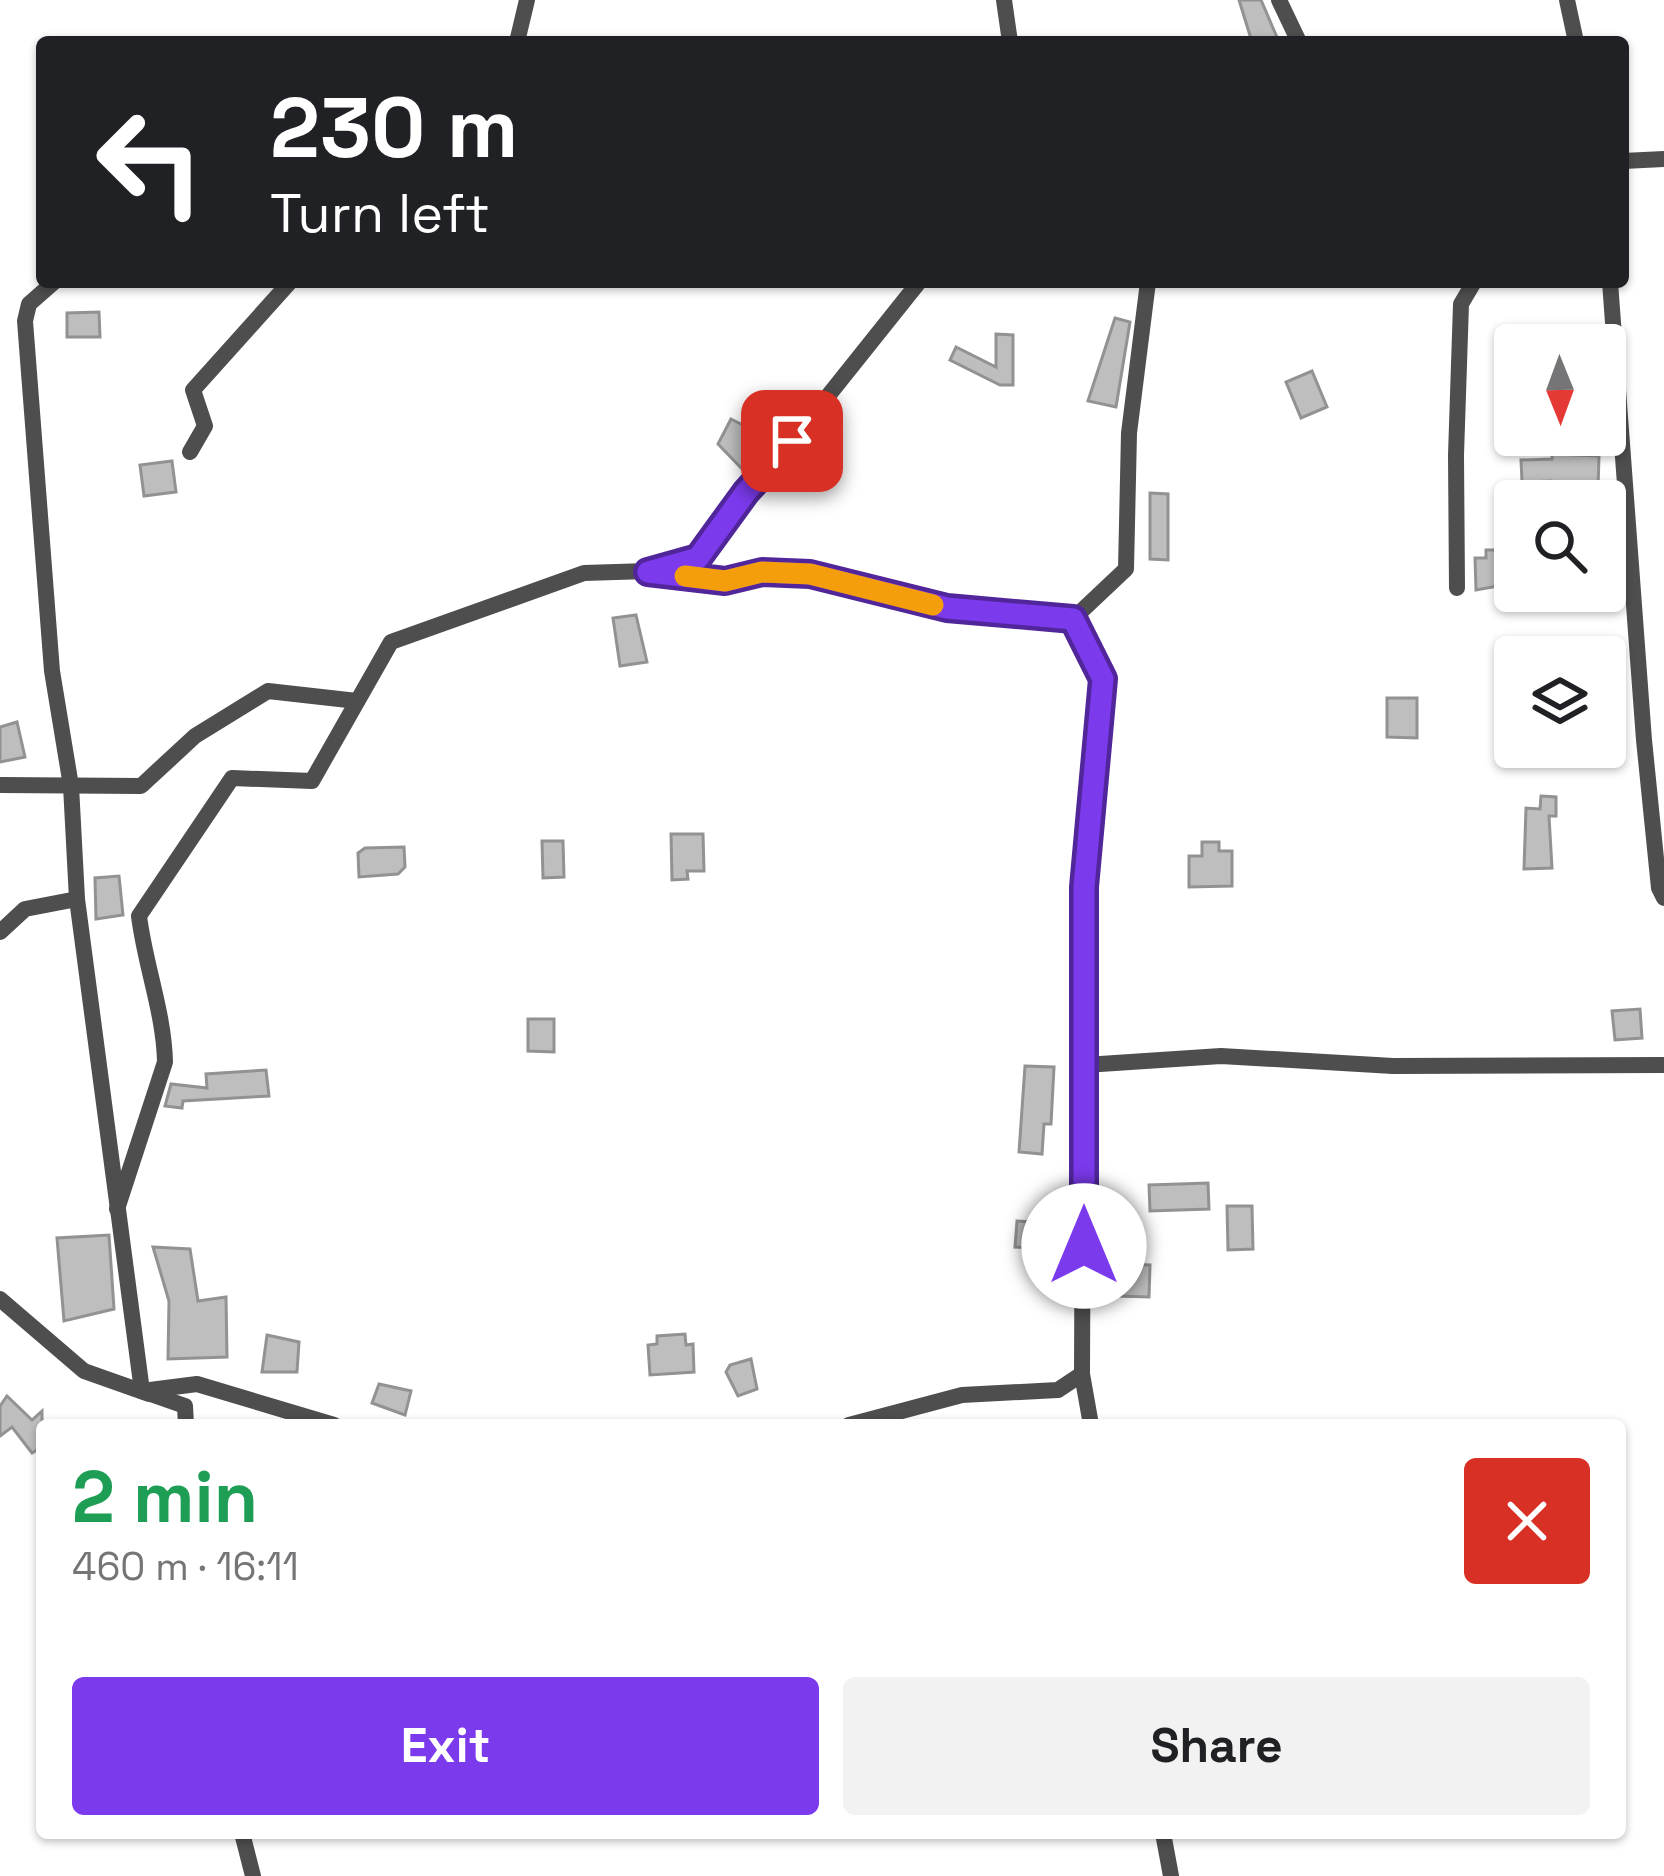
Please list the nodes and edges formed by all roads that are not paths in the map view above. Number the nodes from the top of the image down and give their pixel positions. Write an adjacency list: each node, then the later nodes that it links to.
1 (527, 0): 5 (street)
2 (1004, 0): 6 (street)
3 (1279, 0): 7 (street)
4 (1567, 0): 8 (street)
5 (518, 36)
6 (1009, 36)
7 (1297, 36)
8 (1575, 36)
9 (1664, 159): 10 (street)
10 (1629, 161)
11 (47, 288): 23 (street)
12 (285, 288): 17 (street)
13 (915, 288): 18 (street)
14 (1147, 288): 20 (street)
15 (1470, 288): 19 (street)
16 (1610, 288): 24 (street)
17 (190, 452)
18 (648, 572): 20 (street); 21 (street)
19 (1456, 588)
20 (1073, 619): 27 (street)
21 (357, 701): 23 (street); 29 (street)
22 (0, 785): 23 (street)
23 (71, 786): 25 (street)
24 (1664, 898)
25 (77, 899): 26 (street); 29 (street)
26 (0, 932)
27 (1085, 1065): 28 (street); 31 (street)
28 (1664, 1065)
29 (117, 1209): 32 (street)
30 (0, 1299): 33 (street)
31 (1082, 1374): 35 (street); 36 (street)
32 (142, 1391): 33 (street); 34 (street)
33 (186, 1416)
34 (314, 1419)
35 (872, 1419)
36 (1090, 1419)
37 (244, 1839): 39 (street)
38 (1164, 1839): 40 (street)
39 (253, 1876)
40 (1171, 1876)

